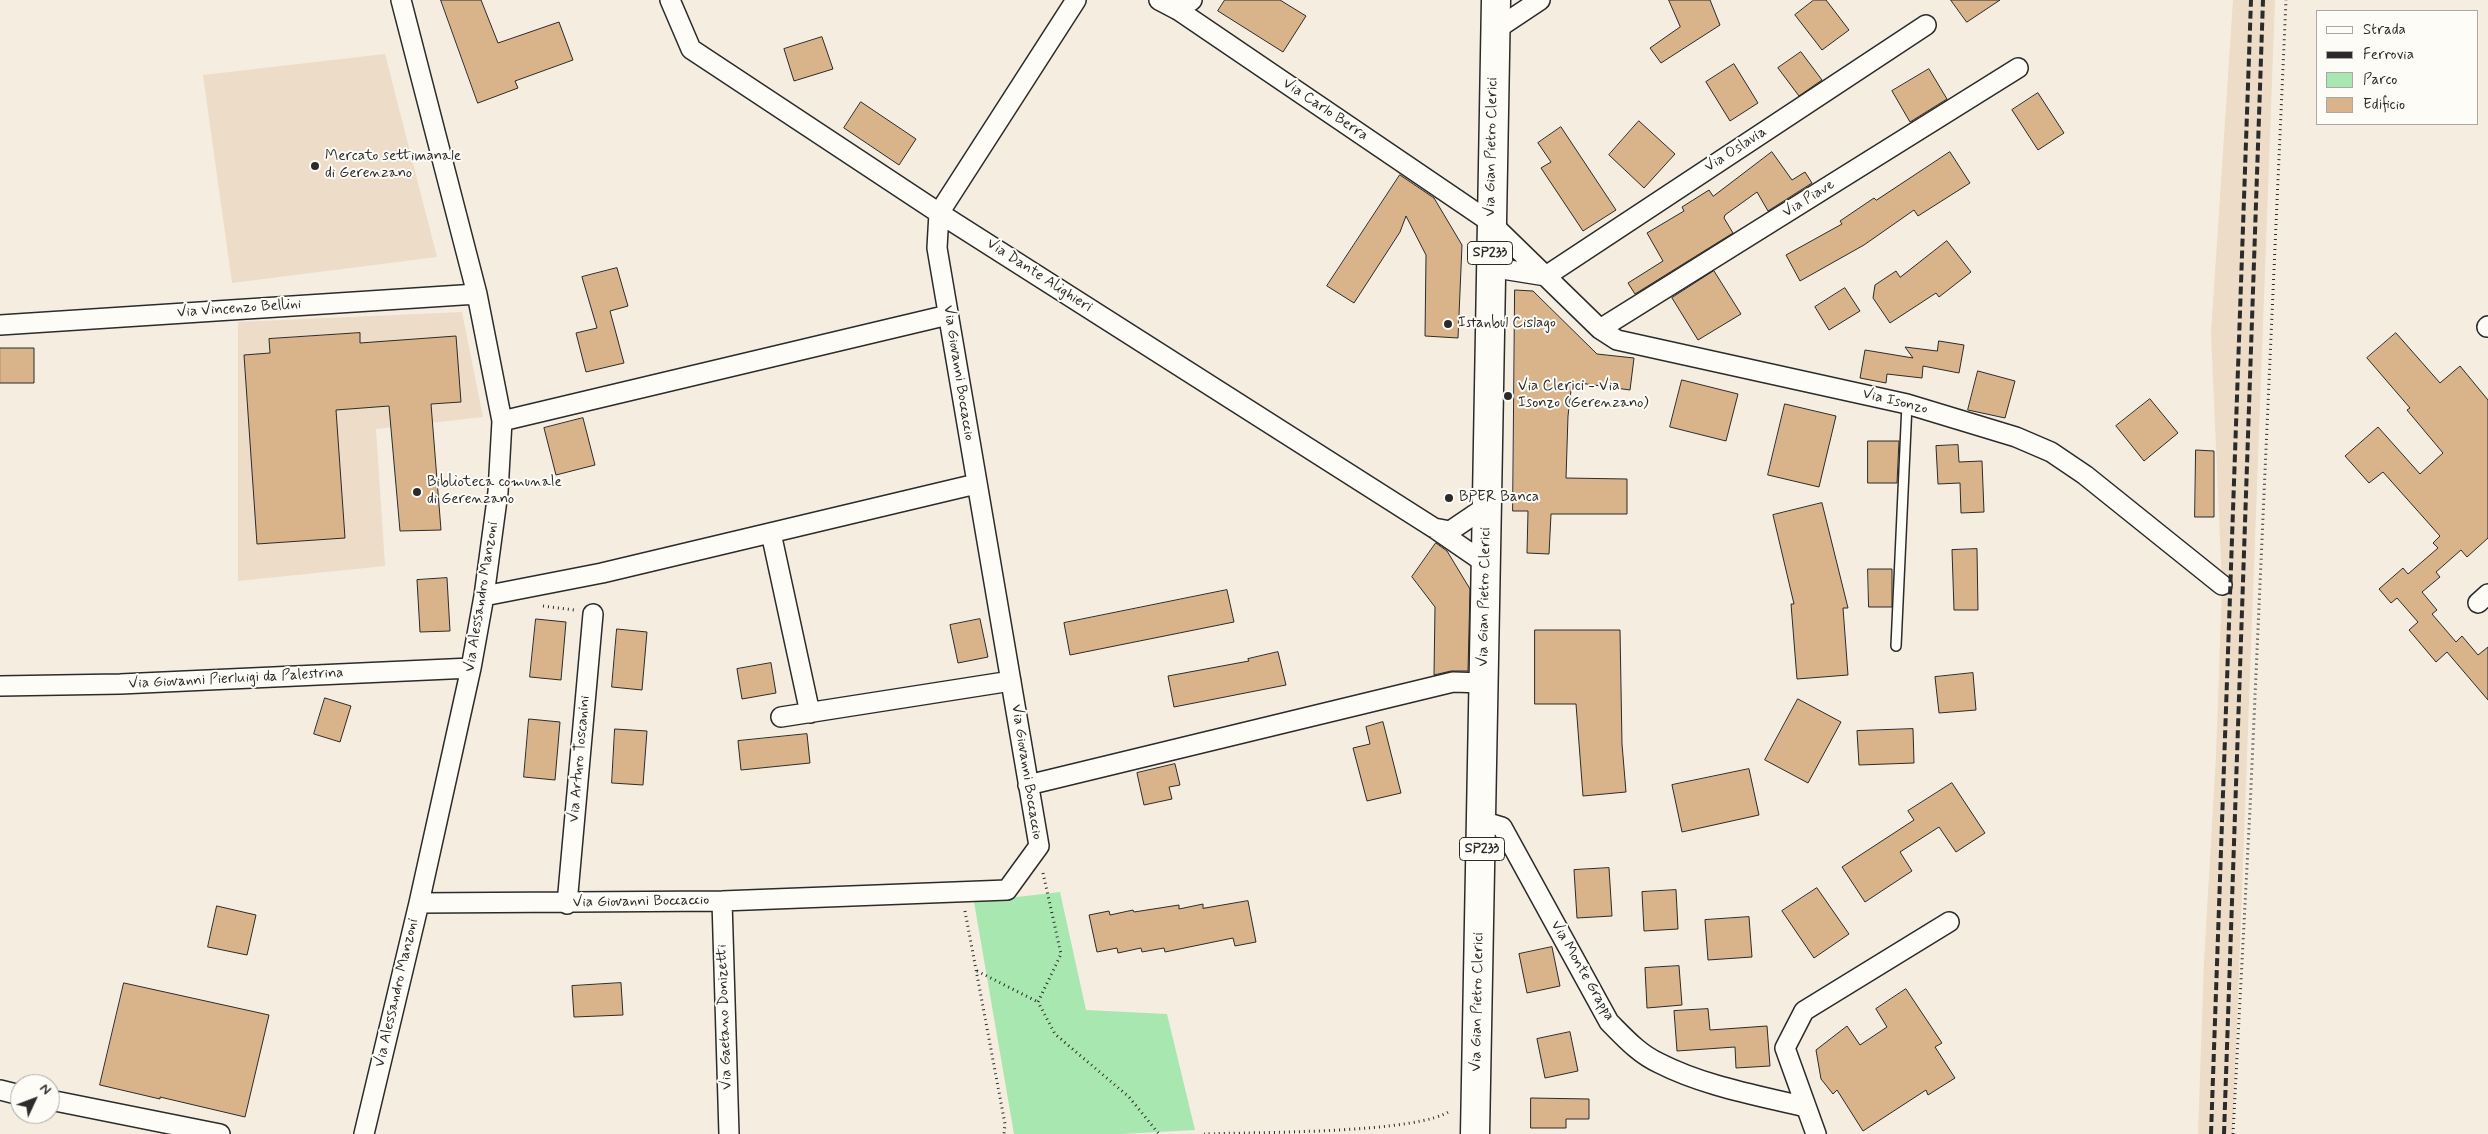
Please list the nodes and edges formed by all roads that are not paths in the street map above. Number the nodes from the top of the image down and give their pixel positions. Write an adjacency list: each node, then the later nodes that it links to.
1 (402, 0): 15 (street, Via Alessandro Manzoni)
2 (670, 0): 11 (street, Via Dante Alighieri)
3 (1076, 0): 11 (street)
4 (1159, 0): 7 (street, Via Carlo Berra)
5 (1496, 0): 9 (main road, Via Gian Pietro Clerici / SP233)
6 (1540, 0): 9 (street)
7 (1185, 5): 12 (street, Via Carlo Berra)
8 (1926, 25): 14 (street, Via Oslavia)
9 (1495, 30): 12 (main road, Via Gian Pietro Clerici / SP233)
10 (2018, 68): 18 (street, Via Piave)
11 (939, 212): 16 (street, Via Giovanni Boccaccio); 23 (street, Via Dante Alighieri)
12 (1490, 222): 13 (main road, Via Gian Pietro Clerici / SP233); 14 (street, Via Isonzo)
13 (1490, 267): 14 (street); 22 (main road, Via Gian Pietro Clerici / SP233)
14 (1546, 276): 18 (street, Via Isonzo)
15 (477, 294): 17 (street, Via Vincenzo Bellini); 20 (street, Via Alessandro Manzoni)
16 (948, 315): 20 (street); 21 (street, Via Giovanni Boccaccio)
17 (0, 325)
18 (1600, 329): 19 (street, Via Isonzo)
19 (1908, 404): 26 (street, Via Isonzo); 29 (lane)
20 (502, 421): 27 (street, Via Alessandro Manzoni)
21 (976, 484): 24 (street); 31 (street, Via Giovanni Boccaccio)
22 (1487, 506): 23 (street); 25 (main road, Via Gian Pietro Clerici / SP233)
23 (1434, 528): 25 (street, Via Dante Alighieri)
24 (771, 533): 27 (street); 34 (street)
25 (1485, 563): 32 (main road, Via Gian Pietro Clerici / SP233)
26 (2222, 585)
27 (484, 596): 30 (street, Via Alessandro Manzoni)
28 (593, 614): 40 (street, Via Arturo Toscanini)
29 (1896, 646)
30 (471, 668): 33 (street, Via Giovanni Pierluigi da Palestrina); 39 (street, Via Alessandro Manzoni)
31 (1011, 680): 34 (street); 36 (street, Via Giovanni Boccaccio)
32 (1484, 683): 36 (street); 37 (main road, Via Gian Pietro Clerici / SP233)
33 (0, 686)
34 (810, 712): 35 (street)
35 (781, 717)
36 (1028, 784): 38 (street, Via Giovanni Boccaccio)
37 (1482, 821): 43 (street, Via Monte Grappa); 47 (main road, Via Gian Pietro Clerici / SP233)
38 (722, 901): 40 (street, Via Giovanni Boccaccio); 46 (street, Via Gaetano Donizetti)
39 (419, 903): 40 (street, Via Giovanni Boccaccio); 45 (street, Via Alessandro Manzoni)
40 (567, 904)
41 (1949, 922): 43 (street)
42 (60, 1102): 44 (street)
43 (1805, 1107): 48 (street)
44 (220, 1134)
45 (364, 1134)
46 (728, 1134)
47 (1475, 1134)
48 (1816, 1134)

